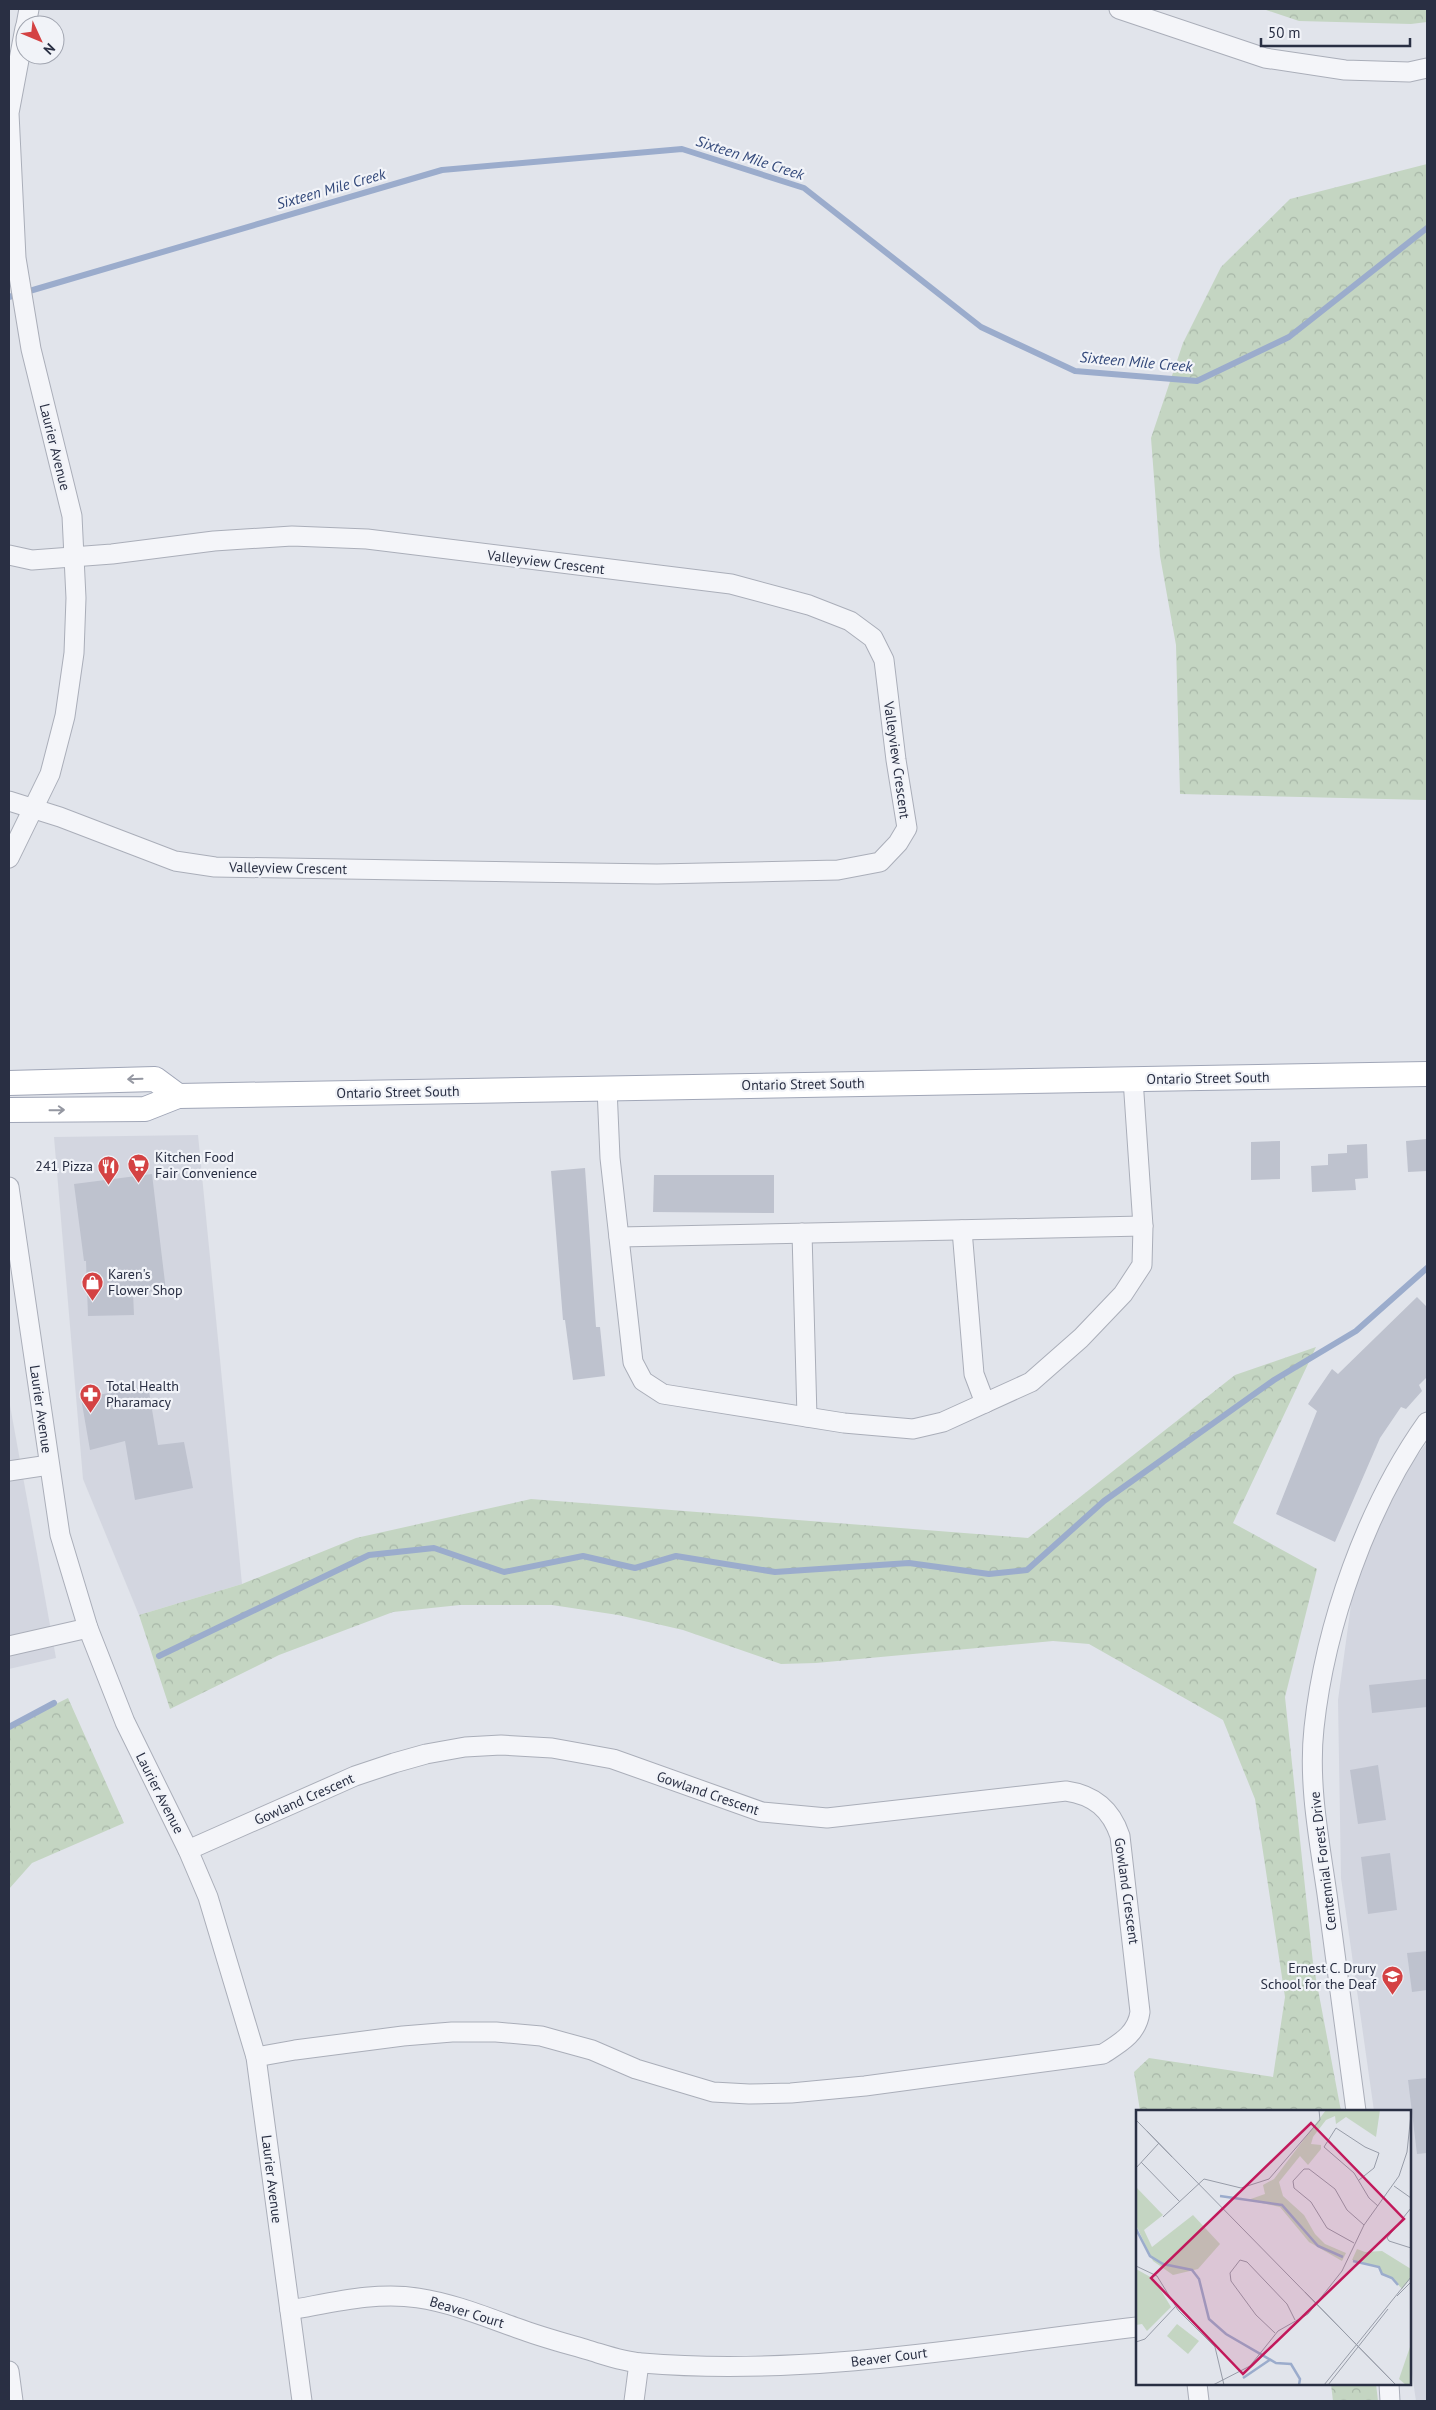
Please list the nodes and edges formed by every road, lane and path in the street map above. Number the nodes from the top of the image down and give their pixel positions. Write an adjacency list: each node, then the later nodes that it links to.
1 (1119, 9): 3 (street)
2 (18, 65): 5 (street, Laurier Avenue)
3 (1427, 68)
4 (9, 555): 5 (street, Valleyview Crescent)
5 (75, 557): 7 (street, Laurier Avenue); 7 (street, Valleyview Crescent)
6 (9, 801): 7 (street, Valleyview Crescent)
7 (35, 808): 8 (street, Laurier Avenue)
8 (9, 858)
9 (1427, 1074): 10 (main road, Ontario Street South)
10 (1133, 1079): 12 (main road, Ontario Street South); 16 (street)
11 (9, 1083): 13 (main road, one-way to 11)
12 (607, 1088): 13 (main road, Ontario Street South); 19 (street)
13 (178, 1096): 14 (main road, Ontario Street South, one-way to 13)
14 (9, 1110)
15 (9, 1187): 23 (street, Laurier Avenue)
16 (1143, 1226): 17 (street); 20 (street)
17 (962, 1230): 18 (street); 20 (street)
18 (802, 1233): 19 (street); 21 (street)
19 (619, 1237): 21 (street)
20 (985, 1403): 21 (street)
21 (807, 1417)
22 (1427, 1422): 29 (street, Centennial Forest Drive)
23 (49, 1465): 24 (street); 25 (street, Laurier Avenue)
24 (9, 1471)
25 (88, 1628): 26 (street); 27 (street, Laurier Avenue)
26 (9, 1646)
27 (188, 1850): 28 (street, Laurier Avenue); 28 (street, Gowland Crescent)
28 (256, 2057): 30 (street, Laurier Avenue)
29 (1356, 2110)
30 (290, 2310): 32 (street, Beaver Court); 37 (street, Laurier Avenue)
31 (1136, 2327): 32 (street, Beaver Court)
32 (639, 2363): 38 (street)
33 (9, 2371): 36 (street)
34 (1197, 2385): 39 (street)
35 (1389, 2385): 40 (street)
36 (13, 2401)
37 (302, 2401)
38 (634, 2401)
39 (1199, 2401)
40 (1390, 2401)

